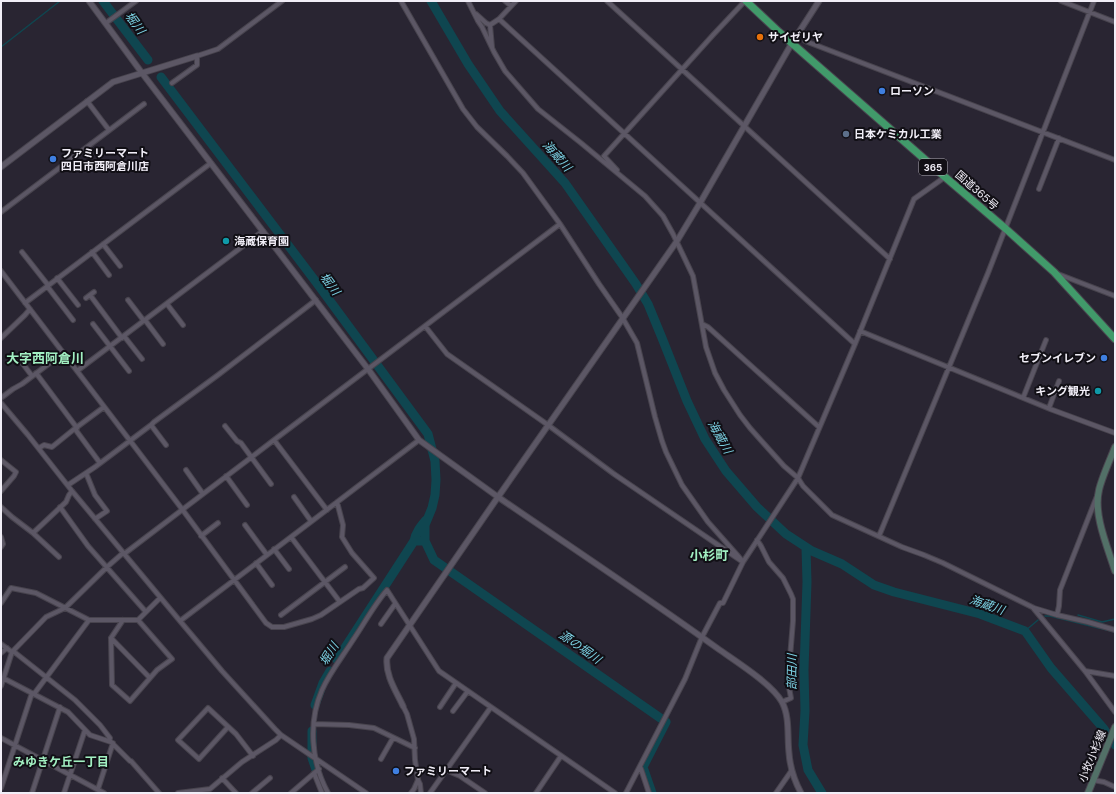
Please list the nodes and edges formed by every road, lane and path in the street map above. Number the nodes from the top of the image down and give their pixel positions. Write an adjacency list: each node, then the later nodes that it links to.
1 (89, 1): 17 (street)
2 (136, 1): 17 (street)
3 (282, 1): 23 (street)
4 (401, 1): 42 (street)
5 (468, 1): 14 (street)
6 (505, 1): 13 (street)
7 (516, 1): 13 (street)
8 (607, 1): 24 (street)
9 (746, 1): 21 (highway, 国道365号 / 365); 24 (street)
10 (819, 1): 21 (street)
11 (1061, 1): 15 (street)
12 (1094, 1): 15 (street)
13 (511, 6): 16 (street)
14 (474, 12): 19 (street); 22 (street)
15 (1090, 12): 18 (street); 31 (street)
16 (499, 19): 19 (street); 32 (street)
17 (108, 22): 25 (street)
18 (1115, 22)
19 (490, 25): 22 (street)
20 (805, 41): 31 (street)
21 (792, 43): 29 (street); 37 (highway, 国道365号 / 365)
22 (492, 49): 38 (street)
23 (197, 56): 25 (street); 26 (street)
24 (682, 69): 29 (street); 32 (street)
25 (142, 72): 27 (street); 35 (street)
26 (172, 83)
27 (87, 101): 30 (street); 36 (street)
28 (144, 104): 30 (street)
29 (745, 126): 40 (street); 49 (street)
30 (109, 130): 41 (street)
31 (1043, 132): 33 (street); 43 (street)
32 (625, 133): 38 (street); 40 (street)
33 (1058, 138): 34 (street); 39 (street)
34 (1115, 160)
35 (211, 163): 44 (street); 46 (street)
36 (1, 167)
37 (945, 177): 43 (highway, 国道365号 / 365); 49 (street)
38 (624, 178): 45 (street)
39 (1039, 189)
40 (700, 203): 45 (street); 77 (street)
41 (1, 212)
42 (560, 224): 64 (street); 70 (street)
43 (1006, 229): 52 (highway, 国道365号 / 365); 83 (street)
44 (263, 231): 59 (street); 61 (street)
45 (676, 241): 64 (street); 68 (street)
46 (103, 244): 48 (street); 50 (street)
47 (22, 252): 55 (street)
48 (92, 252): 53 (street); 54 (street)
49 (890, 259): 71 (street)
50 (120, 266)
51 (1, 271): 60 (street)
52 (1054, 272): 56 (street); 74 (highway, 国道365号 / 365)
53 (109, 275)
54 (57, 278): 55 (street); 62 (street)
55 (47, 286): 60 (street); 65 (street)
56 (1115, 296)
57 (86, 298): 72 (street)
58 (128, 300): 66 (street)
59 (316, 300): 82 (street); 93 (street)
60 (25, 303): 63 (street)
61 (167, 304): 66 (street); 69 (street)
62 (78, 305)
63 (30, 309): 73 (street); 79 (street)
64 (622, 318): 94 (street); 141 (street)
65 (73, 320)
66 (145, 320): 72 (street); 76 (street)
67 (93, 324): 78 (street)
68 (702, 324): 96 (street); 111 (street)
69 (183, 325)
70 (425, 326): 82 (street); 94 (street)
71 (860, 331): 77 (street); 83 (street)
72 (123, 337): 78 (street); 80 (street)
73 (1, 338)
74 (1115, 339)
75 (1046, 340): 89 (street)
76 (163, 344)
77 (855, 344): 96 (street)
78 (110, 346): 84 (street); 85 (street)
79 (63, 353): 84 (street); 86 (street)
80 (142, 359)
81 (20, 360): 86 (street)
82 (369, 368): 99 (street); 100 (street)
83 (949, 368): 89 (street); 133 (street)
84 (77, 371): 91 (street)
85 (129, 371)
86 (34, 375): 88 (street); 97 (street)
87 (1059, 381): 92 (street)
88 (1, 398)
89 (1023, 398): 92 (street)
90 (1, 403): 104 (street)
91 (104, 408): 97 (street); 101 (street)
92 (1049, 408): 98 (street)
93 (151, 425): 101 (street); 102 (street)
94 (548, 425): 118 (street); 141 (street)
95 (225, 426): 105 (street)
96 (820, 427): 111 (street)
97 (76, 428): 104 (street); 107 (street)
98 (1115, 433)
99 (274, 440): 105 (street); 125 (street)
100 (419, 440): 118 (street); 120 (street)
101 (129, 441): 107 (street); 124 (street)
102 (166, 445)
103 (1115, 447): 114 (main road)
104 (38, 448): 113 (street)
105 (251, 457): 110 (street); 112 (street)
106 (1, 460): 115 (street)
107 (100, 463): 109 (street)
108 (186, 470): 117 (street)
109 (86, 473): 113 (street); 126 (street)
110 (226, 476): 117 (street); 121 (street)
111 (798, 478): 133 (street); 135 (street)
112 (271, 484)
113 (68, 485): 116 (street)
114 (1099, 490): 146 (main road); 158 (street)
115 (1, 491)
116 (72, 491): 123 (street); 126 (street)
117 (203, 494): 124 (street)
118 (498, 497): 164 (street); 167 (street)
119 (294, 498): 127 (street)
120 (337, 502): 125 (street); 151 (street)
121 (247, 505)
122 (1, 507): 130 (street)
123 (60, 508): 130 (street); 143 (street)
124 (182, 510): 131 (street); 138 (street)
125 (326, 510): 127 (street)
126 (95, 519): 138 (street)
127 (311, 521): 132 (street)
128 (218, 523): 131 (street)
129 (246, 525): 139 (street)
130 (33, 533): 140 (street)
131 (201, 536): 147 (street)
132 (291, 536): 137 (street); 148 (street)
133 (879, 536): 155 (street)
134 (1, 537): 136 (street)
135 (758, 540): 141 (street); 181 (street)
136 (1, 547)
137 (274, 549): 139 (street); 145 (street)
138 (124, 554): 143 (street); 150 (street)
139 (267, 555): 142 (street)
140 (59, 557)
141 (743, 562): 167 (street)
142 (256, 564): 147 (street); 149 (street)
143 (107, 567): 154 (street); 156 (street)
144 (345, 567): 148 (street)
145 (289, 569)
146 (1115, 571)
147 (234, 579): 151 (street); 162 (street)
148 (325, 582): 151 (street); 157 (street)
149 (272, 585)
150 (160, 598): 156 (street); 162 (street)
151 (340, 602)
152 (1, 603): 154 (street)
153 (395, 604): 163 (street); 164 (street); 188 (street)
154 (65, 608): 159 (street); 170 (street)
155 (1034, 608): 158 (street); 172 (street)
156 (146, 612): 161 (street)
157 (281, 615)
158 (1057, 615): 165 (street)
159 (89, 620): 160 (street); 175 (street)
160 (123, 620): 161 (street); 166 (street)
161 (138, 620): 176 (street)
162 (180, 621): 192 (street)
163 (381, 624)
164 (410, 626): 177 (street); 182 (street)
165 (1115, 630)
166 (111, 638): 176 (street); 176 (street)
167 (702, 638): 181 (street); 203 (street)
168 (1, 644): 169 (street)
169 (7, 648): 170 (street); 171 (street)
170 (12, 652): 174 (street); 175 (street)
171 (1, 653)
172 (1085, 671): 173 (street); 187 (street)
173 (1115, 676)
174 (3, 678): 178 (street); 180 (street)
175 (46, 678): 180 (street); 195 (street)
176 (150, 678)
177 (456, 683): 179 (street); 184 (street)
178 (1, 686)
179 (468, 691): 185 (street); 186 (street)
180 (33, 694): 183 (street); 196 (street)
181 (782, 702): 205 (street)
182 (403, 706): 197 (street)
183 (60, 707): 191 (street); 202 (street)
184 (440, 707)
185 (491, 707): 199 (street); 204 (street)
186 (453, 711)
187 (1115, 712)
188 (314, 724): 194 (street); 200 (street)
189 (228, 727): 189 (street); 198 (street)
190 (1115, 727): 211 (main road, 小牧小杉線)
191 (85, 730): 195 (street); 207 (street)
192 (282, 735): 198 (street); 200 (street)
193 (1, 738): 196 (street)
194 (393, 738): 197 (street); 201 (street)
195 (112, 743): 214 (street); 218 (street)
196 (15, 745): 202 (street); 213 (street)
197 (415, 748): 210 (street)
198 (253, 756): 208 (street)
199 (561, 756): 230 (street); 231 (street)
200 (315, 758): 206 (street); 225 (street)
201 (381, 759)
202 (42, 760): 207 (street); 215 (street)
203 (640, 767): 232 (street); 233 (street)
204 (446, 770): 228 (street); 229 (street)
205 (792, 770): 234 (street); 235 (street)
206 (316, 771): 222 (street); 223 (street); 224 (street)
207 (70, 774): 214 (street); 216 (street)
208 (222, 778): 219 (street); 220 (street)
209 (270, 778): 221 (street)
210 (418, 780): 226 (street); 227 (street)
211 (1093, 780): 212 (street); 236 (main road, 小牧小杉線)
212 (1115, 787)
213 (1, 788)
214 (98, 789): 217 (street)
215 (32, 793)
216 (64, 793)
217 (104, 793)
218 (159, 793)
219 (178, 793)
220 (236, 793)
221 (252, 793)
222 (291, 793)
223 (322, 793)
224 (328, 793)
225 (366, 793)
226 (410, 793)
227 (421, 793)
228 (430, 793)
229 (484, 793)
230 (536, 793)
231 (615, 793)
232 (626, 793)
233 (649, 793)
234 (776, 793)
235 (801, 793)
236 (1088, 793)

